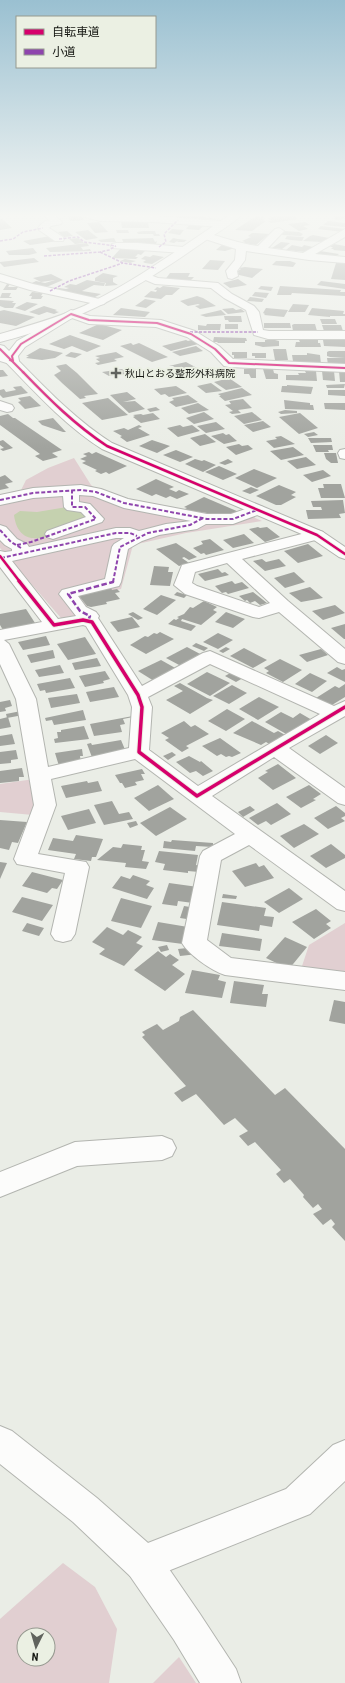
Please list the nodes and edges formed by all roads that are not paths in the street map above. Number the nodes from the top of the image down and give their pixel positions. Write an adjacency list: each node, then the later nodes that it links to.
1 (59, 293): 4 (main road)
2 (116, 293): 4 (main road)
3 (224, 293): 6 (main road)
4 (100, 302): 5 (main road)
5 (71, 314): 7 (main road); 9 (main road); 10 (main road)
6 (345, 335)
7 (0, 338)
8 (0, 349): 9 (main road)
9 (6, 359): 13 (main road)
10 (345, 368)
11 (72, 490): 12 (main road); 14 (main road); 18 (main road)
12 (0, 500)
13 (257, 510): 14 (main road); 16 (main road)
14 (203, 518): 17 (main road)
15 (0, 530): 18 (main road)
16 (317, 535): 19 (main road); 20 (main road)
17 (137, 536): 18 (main road); 22 (main road)
18 (9, 553): 23 (main road)
19 (345, 554)
20 (230, 558): 21 (main road); 21 (main road)
21 (282, 605): 26 (main road)
22 (88, 621): 23 (main road); 27 (main road)
23 (54, 625): 24 (main road)
24 (0, 635)
25 (0, 644): 31 (main road)
26 (345, 658)
27 (138, 695): 28 (main road); 30 (main road)
28 (340, 710): 29 (main road)
29 (275, 748): 32 (main road); 33 (main road)
30 (139, 752): 31 (main road); 32 (main road)
31 (41, 775): 36 (main road)
32 (197, 796): 34 (main road)
33 (345, 798)
34 (250, 835): 35 (main road); 37 (main road)
35 (345, 903)
36 (63, 934)
37 (345, 981)
38 (162, 1148): 39 (main road)
39 (0, 1185)
40 (0, 1443): 42 (main road)
41 (345, 1457): 42 (main road)
42 (143, 1563): 43 (main road)
43 (222, 1683)

